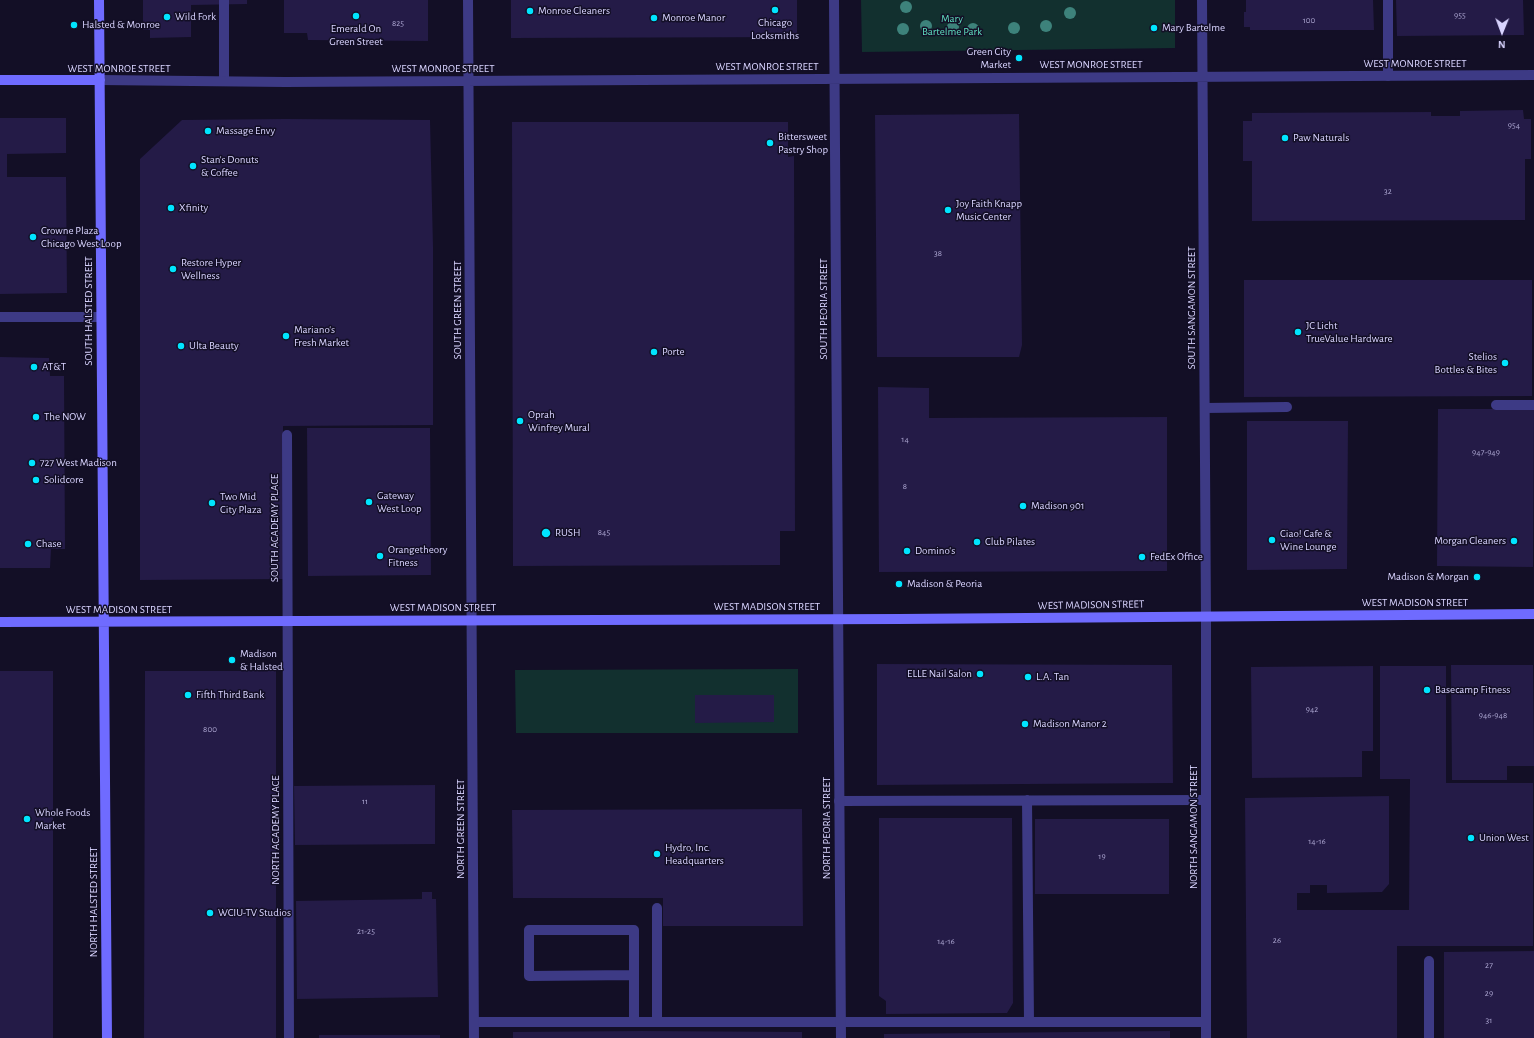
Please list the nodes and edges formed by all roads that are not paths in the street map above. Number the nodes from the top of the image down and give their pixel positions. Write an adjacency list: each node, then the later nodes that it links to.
1 (99, 0): 12 (main road, SOUTH HALSTED STREET)
2 (224, 0): 13 (street)
3 (468, 0): 14 (street, SOUTH GREEN STREET)
4 (834, 0): 10 (street, SOUTH PEORIA STREET)
5 (1202, 0): 9 (street, SOUTH SANGAMON STREET)
6 (1388, 0): 8 (street)
7 (1534, 75): 8 (street, WEST MONROE STREET)
8 (1388, 76): 9 (street, WEST MONROE STREET)
9 (1202, 77): 10 (street, WEST MONROE STREET); 20 (street, SOUTH SANGAMON STREET)
10 (834, 79): 14 (street, WEST MONROE STREET); 24 (street, SOUTH PEORIA STREET)
11 (0, 80): 12 (main road, WEST MONROE STREET)
12 (100, 80): 13 (street, WEST MONROE STREET); 15 (main road, SOUTH HALSTED STREET)
13 (224, 81): 14 (street, WEST MONROE STREET)
14 (468, 81): 25 (street, SOUTH GREEN STREET)
15 (101, 317): 16 (street); 28 (main road, SOUTH HALSTED STREET)
16 (0, 318)
17 (1496, 405): 18 (street)
18 (1534, 405)
19 (1287, 407): 20 (street)
20 (1205, 408): 23 (street, SOUTH SANGAMON STREET)
21 (287, 435): 26 (street, SOUTH ACADEMY PLACE)
22 (1534, 614): 23 (main road, WEST MADISON STREET)
23 (1206, 616): 24 (main road, WEST MADISON STREET); 30 (street, NORTH SANGAMON STREET)
24 (838, 619): 25 (main road, WEST MADISON STREET); 31 (street, NORTH PEORIA STREET)
25 (472, 620): 26 (main road, WEST MADISON STREET); 35 (street, NORTH GREEN STREET)
26 (287, 621): 28 (main road, WEST MADISON STREET); 42 (street, NORTH ACADEMY PLACE)
27 (0, 622): 28 (main road, WEST MADISON STREET)
28 (103, 622): 41 (main road, NORTH HALSTED STREET)
29 (1027, 800): 30 (street); 31 (street); 39 (street)
30 (1206, 800): 40 (street, NORTH SANGAMON STREET)
31 (839, 801): 38 (street, NORTH PEORIA STREET)
32 (657, 908): 37 (street)
33 (1429, 961): 46 (street)
34 (634, 975): 34 (street); 36 (street)
35 (474, 1022): 36 (street); 43 (street, NORTH GREEN STREET)
36 (634, 1022): 37 (street)
37 (657, 1022): 38 (street)
38 (841, 1022): 39 (street); 44 (street, NORTH PEORIA STREET)
39 (1029, 1022): 40 (street)
40 (1206, 1022): 45 (street, NORTH SANGAMON STREET)
41 (107, 1038)
42 (289, 1038)
43 (474, 1038)
44 (841, 1038)
45 (1206, 1038)
46 (1429, 1038)

